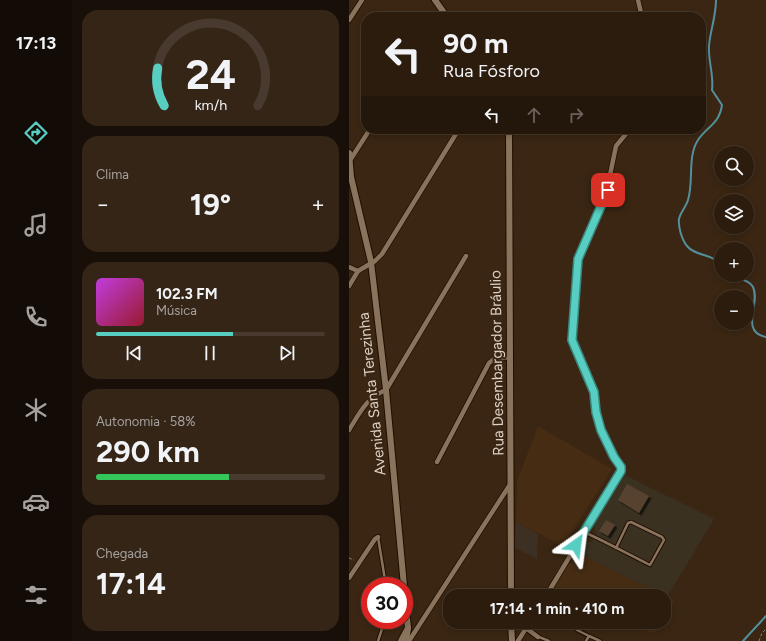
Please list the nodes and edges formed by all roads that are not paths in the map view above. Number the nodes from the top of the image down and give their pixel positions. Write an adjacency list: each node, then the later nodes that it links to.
1 (362, 0): 6 (street)
2 (435, 0): 4 (street)
3 (638, 0): 5 (street)
4 (443, 11)
5 (641, 12)
6 (349, 20)
7 (367, 134): 11 (street)
8 (456, 134): 14 (street)
9 (509, 134): 18 (street, Rua Desembargador Bráulio)
10 (626, 134): 23 (street)
11 (350, 158): 12 (street, Avenida Santa Terezinha)
12 (350, 176): 14 (street, Avenida Santa Terezinha)
13 (465, 256): 19 (street)
14 (371, 262): 16 (street); 19 (street, Avenida Santa Terezinha)
15 (349, 267): 16 (street)
16 (358, 271): 17 (street)
17 (349, 286)
18 (509, 357): 21 (street); 22 (street, Rua Desembargador Bráulio)
19 (386, 390): 20 (street); 27 (street, Avenida Santa Terezinha)
20 (349, 430)
21 (437, 462)
22 (512, 482): 29 (street, Rua Desembargador Bráulio); 42 (street)
23 (584, 532): 25 (lane); 30 (street)
24 (378, 537): 26 (lane); 28 (street)
25 (616, 548): 25 (lane)
26 (385, 577)
27 (403, 577)
28 (349, 578)
29 (511, 589)
30 (549, 589)
31 (382, 629): 40 (lane)
32 (407, 629): 41 (street)
33 (408, 629): 42 (street, Avenida Santa Terezinha)
34 (511, 629): 43 (street)
35 (525, 629): 44 (street)
36 (527, 629): 39 (street)
37 (577, 630): 38 (lane)
38 (589, 636): 46 (lane); 47 (lane)
39 (538, 637): 45 (lane)
40 (379, 641)
41 (401, 641): 42 (street)
42 (407, 641)
43 (512, 641)
44 (518, 641)
45 (548, 641)
46 (586, 641)
47 (601, 641)

